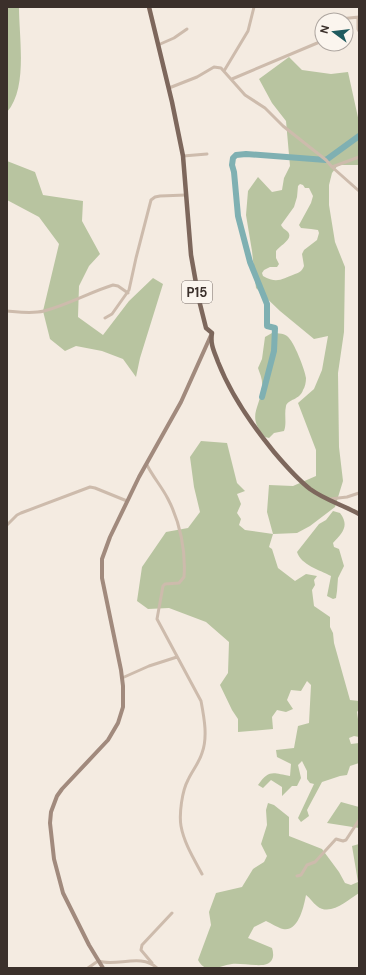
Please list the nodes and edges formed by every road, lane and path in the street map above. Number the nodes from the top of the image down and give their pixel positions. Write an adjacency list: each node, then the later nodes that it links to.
1 (149, 7): 7 (main road, P15)
2 (254, 7): 8 (street)
3 (359, 17): 5 (street)
4 (187, 29): 7 (street)
5 (359, 31)
6 (314, 44): 9 (street)
7 (158, 45): 10 (main road, P15)
8 (224, 71): 9 (street); 10 (street)
9 (232, 79): 14 (street)
10 (169, 88): 12 (main road, P15)
11 (207, 154): 12 (street)
12 (183, 156): 16 (main road, P15)
13 (359, 157): 14 (street)
14 (332, 167): 15 (street)
15 (359, 191)
16 (186, 195): 17 (street); 20 (main road, P15)
17 (128, 293): 18 (street); 19 (street)
18 (7, 311)
19 (105, 318)
20 (212, 333): 21 (street); 23 (main road, P15)
21 (147, 464): 24 (street); 27 (street)
22 (359, 493): 23 (street)
23 (329, 500): 25 (main road, P15)
24 (127, 501): 26 (street); 28 (street)
25 (359, 514)
26 (7, 525)
27 (177, 657): 28 (street); 30 (street)
28 (122, 678): 33 (street)
29 (359, 820): 31 (street)
30 (202, 874)
31 (297, 876)
32 (172, 913): 34 (street)
33 (98, 961): 34 (street); 35 (street); 36 (street)
34 (153, 964): 37 (street)
35 (88, 968)
36 (103, 968)
37 (157, 968)

